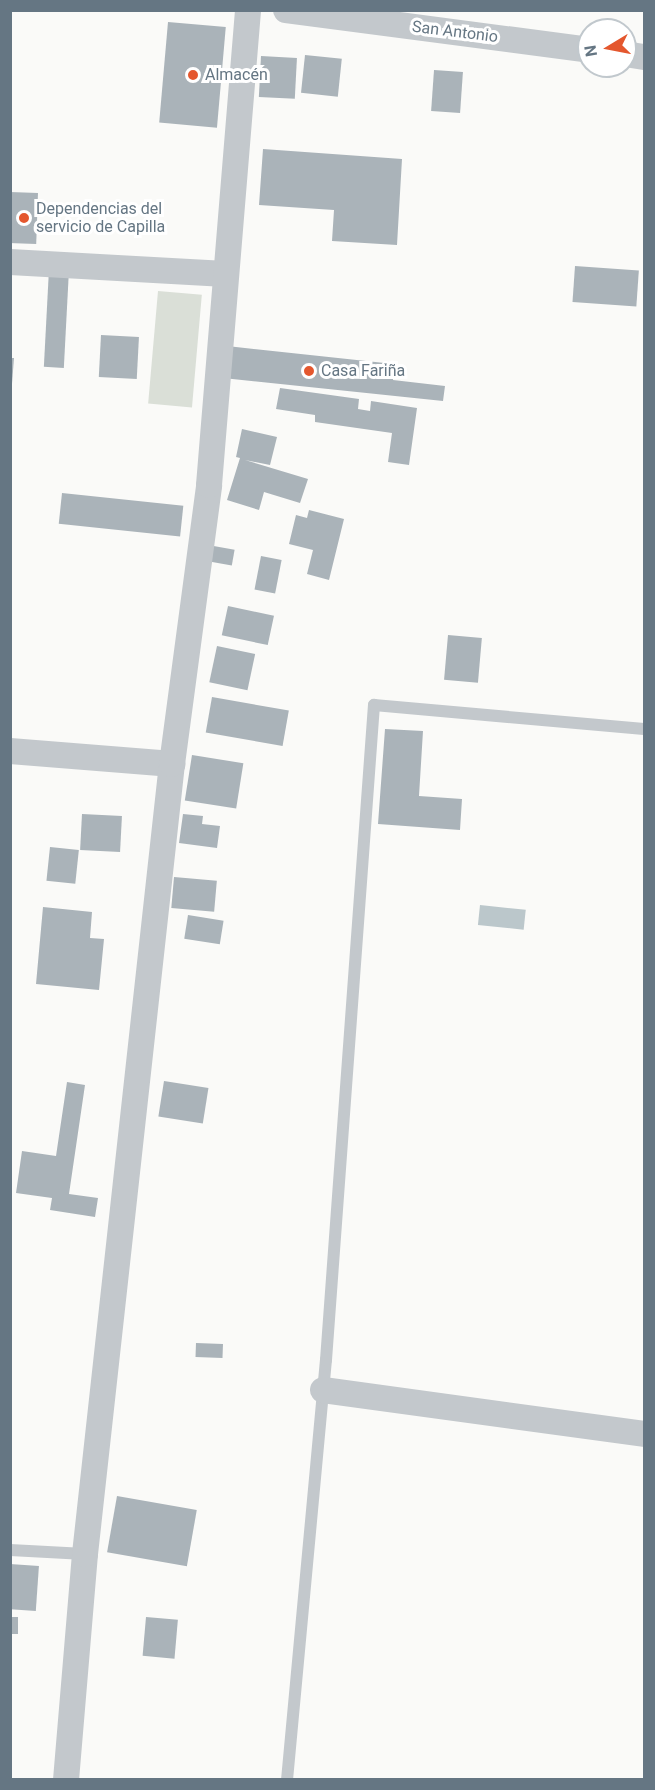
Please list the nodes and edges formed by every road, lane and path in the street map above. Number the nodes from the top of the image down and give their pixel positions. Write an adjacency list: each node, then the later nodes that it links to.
1 (248, 10): 5 (street)
2 (286, 10): 3 (street, San Antonio)
3 (577, 48)
4 (10, 262): 5 (street)
5 (226, 274): 8 (street)
6 (645, 729): 9 (lane)
7 (10, 750): 8 (street)
8 (172, 765): 12 (street)
9 (323, 1390): 10 (street); 14 (lane)
10 (645, 1434)
11 (10, 1550): 12 (lane)
12 (86, 1554): 13 (street)
13 (66, 1779)
14 (287, 1779)

